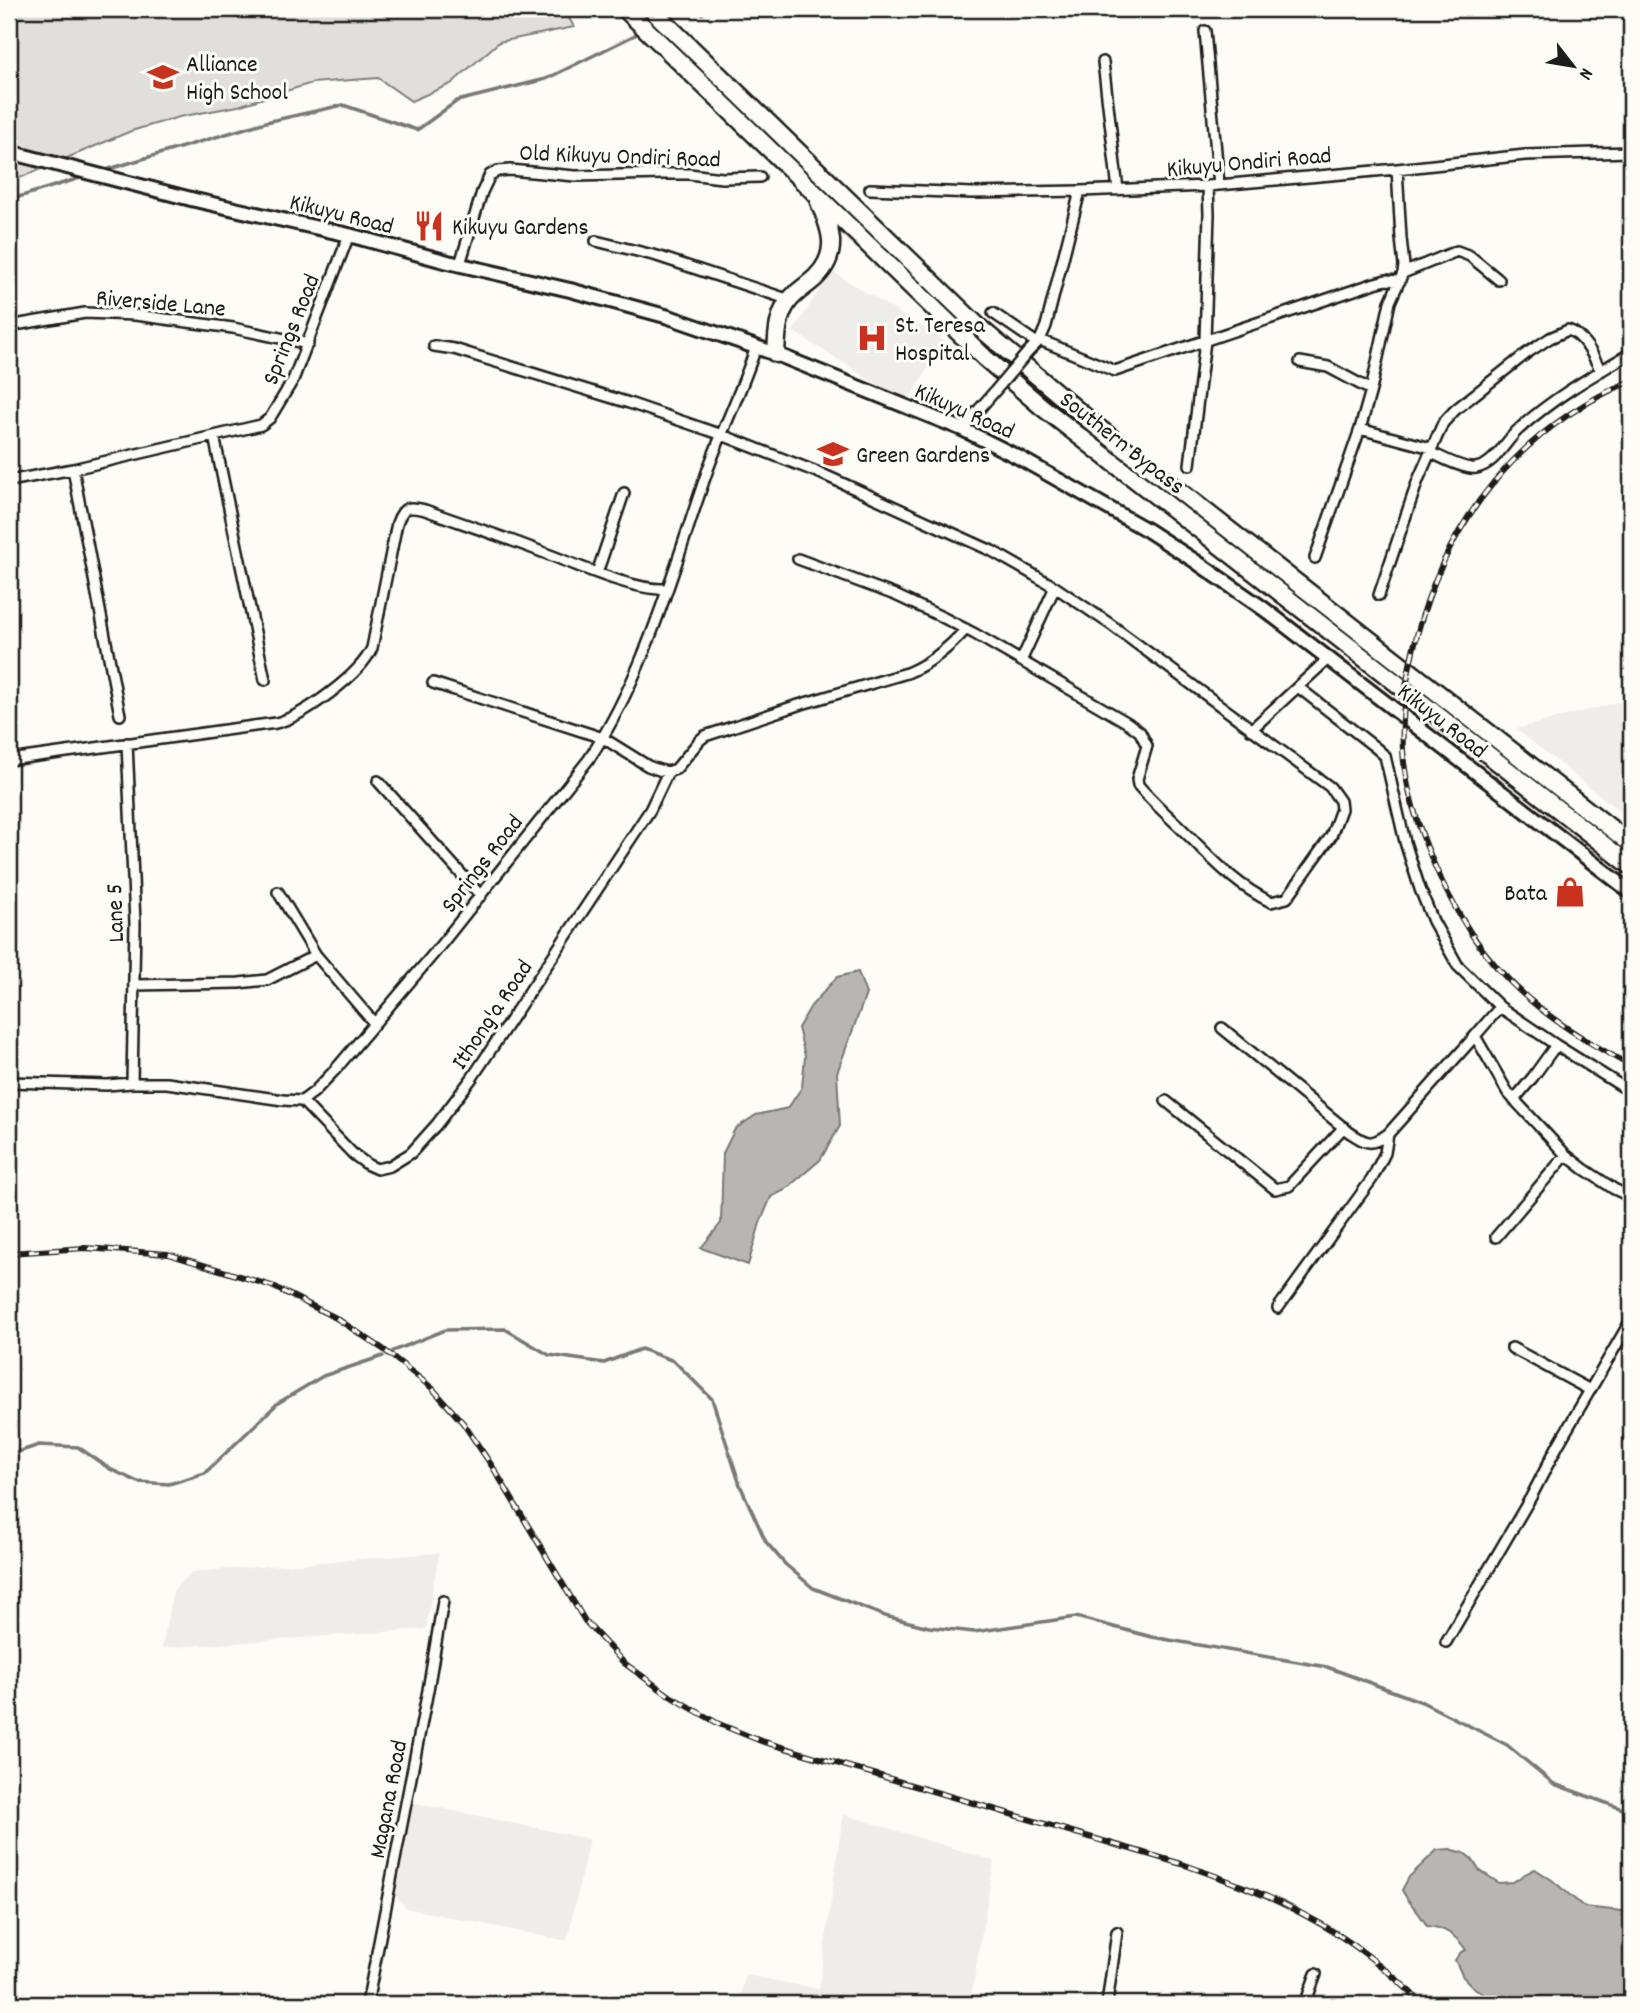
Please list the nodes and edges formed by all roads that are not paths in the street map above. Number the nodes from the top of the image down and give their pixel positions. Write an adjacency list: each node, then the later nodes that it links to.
1 (625, 9): 14 (highway, Southern Bypass)
2 (651, 9): 61 (highway, Southern Bypass)
3 (1205, 31): 9 (street)
4 (1103, 62): 12 (street)
5 (9, 152): 15 (main road, Kikuyu Road)
6 (1631, 152): 7 (street, Kikuyu Ondiri Road)
7 (1397, 169): 9 (street, Kikuyu Ondiri Road); 18 (street)
8 (760, 177): 17 (street, Old Kikuyu Ondiri Road)
9 (1219, 184): 10 (street, Kikuyu Ondiri Road)
10 (1208, 186): 12 (street, Kikuyu Ondiri Road); 23 (street)
11 (870, 189): 13 (street, Kikuyu Ondiri Road)
12 (1118, 190): 13 (street, Kikuyu Ondiri Road)
13 (1080, 191): 24 (street)
14 (815, 194): 20 (highway); 62 (highway, Southern Bypass)
15 (349, 235): 17 (main road, Kikuyu Road); 25 (street, Springs Road)
16 (596, 241): 20 (street)
17 (460, 264): 27 (main road, Kikuyu Road)
18 (1401, 277): 19 (street); 23 (street); 32 (street)
19 (1499, 281)
20 (790, 300): 29 (highway)
21 (993, 313): 24 (street)
22 (9, 326): 25 (street, Riverside Lane)
23 (1205, 341): 24 (street); 38 (street)
24 (1039, 342): 33 (street, bridge)
25 (308, 344): 36 (street, Springs Road)
26 (434, 346): 35 (street)
27 (756, 347): 29 (main road, Kikuyu Road); 35 (street, Springs Road)
28 (1631, 353): 31 (street)
29 (776, 354): 33 (main road, Kikuyu Road)
30 (1300, 362): 32 (street)
31 (1601, 371): 37 (street); 37 (street)
32 (1371, 390): 34 (street)
33 (962, 429): 49 (main road, Kikuyu Road)
34 (1360, 429): 37 (street); 42 (street)
35 (722, 435): 45 (street); 46 (street, Springs Road)
36 (214, 436): 39 (street, Springs Road); 51 (street)
37 (1431, 450): 47 (street)
38 (1190, 465)
39 (73, 469): 40 (street, Springs Road); 54 (street)
40 (9, 481)
41 (624, 493): 44 (street)
42 (1315, 558)
43 (798, 559): 48 (street)
44 (597, 573): 46 (street); 57 (street)
45 (1055, 587): 50 (street); 55 (street)
46 (666, 589): 56 (street, Springs Road)
47 (1379, 595)
48 (966, 629): 50 (street); 59 (street)
49 (1329, 658): 53 (street); 64 (main road, Kikuyu Road)
50 (1021, 661): 55 (street)
51 (265, 680)
52 (433, 683): 56 (street)
53 (1298, 687): 55 (street); 68 (street)
54 (120, 715)
55 (1251, 730)
56 (603, 738): 59 (street); 65 (street, Springs Road)
57 (127, 743): 58 (street); 67 (street, Lane 5)
58 (9, 760)
59 (668, 772): 77 (street, Ithong'a Road)
60 (378, 781): 65 (street)
61 (1631, 844)
62 (1631, 866)
63 (278, 892): 66 (street)
64 (1631, 892)
65 (481, 896): 69 (street, Springs Road)
66 (316, 956): 67 (street); 69 (street)
67 (135, 985): 74 (street, Lane 5)
68 (1500, 1007): 71 (street); 72 (street)
69 (374, 1023): 77 (street, Springs Road)
70 (1222, 1028): 79 (street)
71 (1475, 1036): 76 (street); 80 (street)
72 (1556, 1045): 75 (street); 76 (street)
73 (9, 1082): 74 (street)
74 (132, 1083): 77 (street)
75 (1631, 1092)
76 (1514, 1100): 81 (street)
77 (302, 1101)
78 (1166, 1101): 79 (street)
79 (1344, 1127): 80 (street)
80 (1388, 1133): 84 (street)
81 (1566, 1155): 82 (street); 83 (street)
82 (1631, 1197)
83 (1496, 1237)
84 (1278, 1308)
85 (1631, 1320): 87 (street)
86 (1512, 1348): 87 (street)
87 (1590, 1390): 89 (street)
88 (443, 1601): 92 (street, Magana Road)
89 (1446, 1642)
90 (1117, 1932): 93 (street)
91 (1316, 1974): 94 (street)
92 (367, 2004)
93 (1107, 2004)
94 (1305, 2004)

